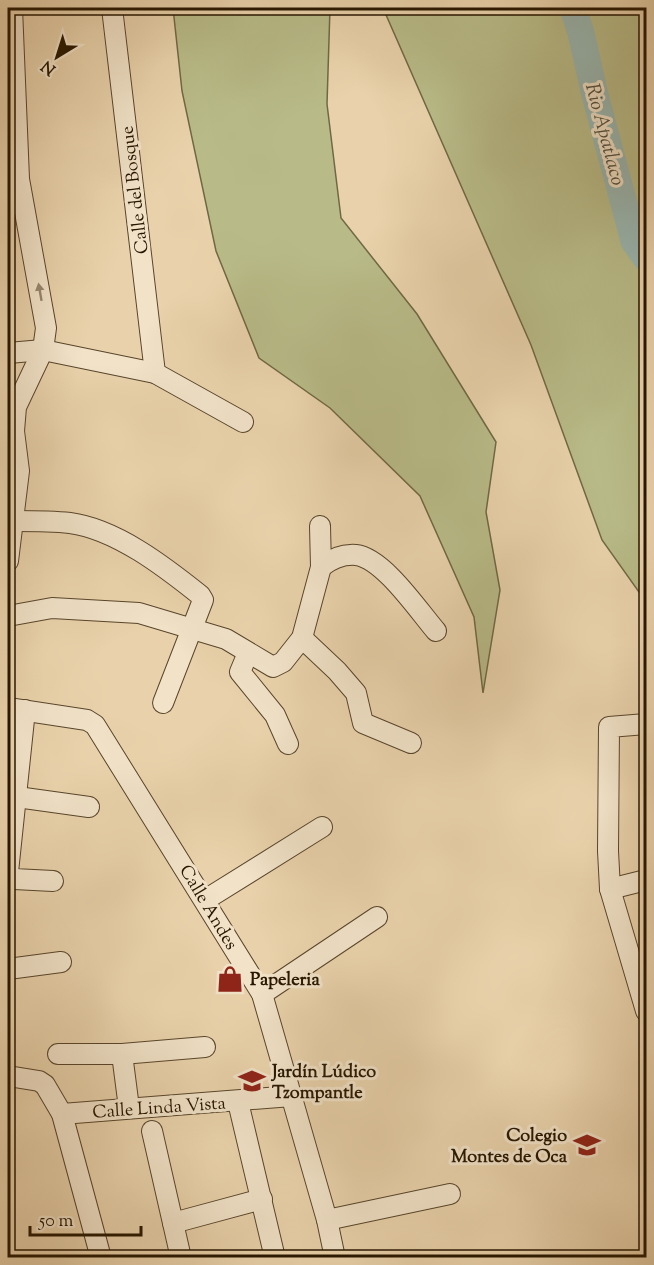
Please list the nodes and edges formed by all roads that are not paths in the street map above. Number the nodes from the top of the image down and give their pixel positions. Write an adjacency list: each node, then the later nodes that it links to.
1 (12, 8): 3 (street, one-way to 1)
2 (112, 8): 5 (street, Calle del Bosque)
3 (43, 350): 4 (street); 5 (street); 7 (street)
4 (8, 353)
5 (155, 373): 6 (street)
6 (243, 422)
7 (14, 521): 9 (street); 12 (street)
8 (320, 526): 10 (street)
9 (8, 561)
10 (321, 567): 13 (street); 14 (street)
11 (8, 616): 12 (street)
12 (192, 628): 15 (street); 16 (street)
13 (436, 631)
14 (302, 638): 15 (street); 19 (street)
15 (248, 652): 20 (street)
16 (163, 703)
17 (16, 709): 21 (street); 29 (street, Calle Andes)
18 (646, 724): 28 (street)
19 (411, 743)
20 (288, 744)
21 (14, 762): 22 (street)
22 (17, 797): 23 (street); 25 (street)
23 (89, 807)
24 (322, 827): 29 (street)
25 (9, 848): 27 (street)
26 (646, 880): 28 (street)
27 (53, 881)
28 (610, 889): 34 (street)
29 (205, 900): 33 (street, Calle Andes)
30 (377, 917): 33 (street)
31 (61, 962): 32 (street)
32 (8, 969)
33 (262, 994): 39 (street, Calle Andes)
34 (646, 1011)
35 (205, 1047): 37 (street)
36 (58, 1054): 37 (street)
37 (122, 1054): 41 (street)
38 (8, 1076): 42 (street)
39 (292, 1096): 40 (street, Calle Linda Vista); 46 (street, Calle Andes)
40 (238, 1102): 41 (street, Calle Linda Vista); 45 (street)
41 (129, 1108): 42 (street, Calle Linda Vista)
42 (62, 1114): 48 (street)
43 (152, 1131): 47 (street)
44 (450, 1194): 46 (street)
45 (262, 1199): 47 (street); 50 (street)
46 (327, 1220): 51 (street, Calle Andes)
47 (173, 1223): 49 (street)
48 (101, 1257)
49 (181, 1257)
50 (275, 1257)
51 (335, 1257)

